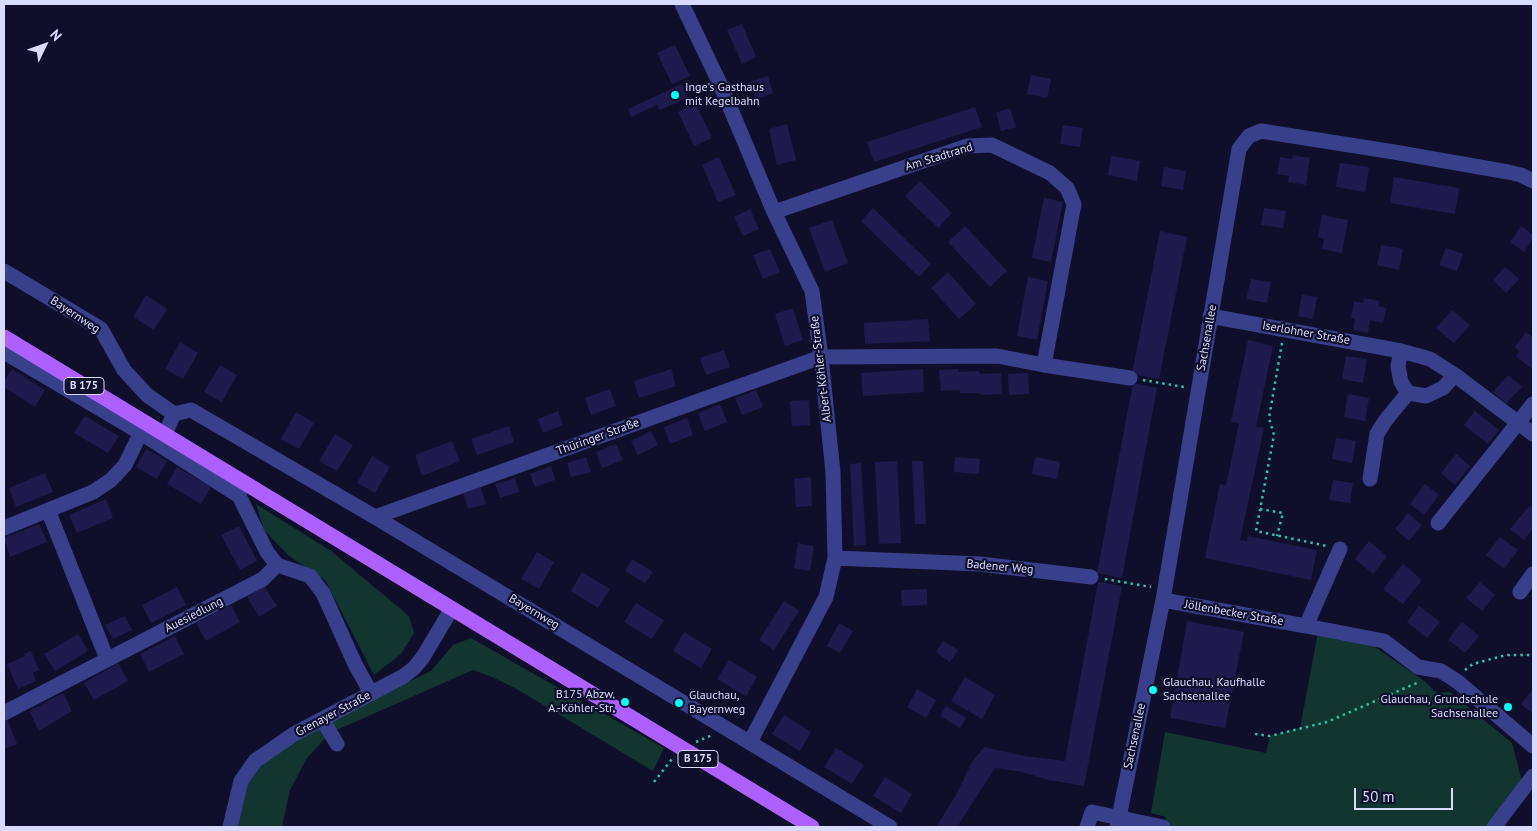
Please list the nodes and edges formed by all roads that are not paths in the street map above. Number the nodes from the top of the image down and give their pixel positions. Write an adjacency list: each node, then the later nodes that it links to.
1 (682, 4): 3 (street, Albert-Köhler-Straße)
2 (1533, 182): 5 (street, Sachsenallee)
3 (774, 212): 9 (street, Albert-Köhler-Straße); 10 (street, Am Stadtrand)
4 (4, 271): 15 (street, Bayernweg)
5 (1210, 316): 7 (street, Iserlohner Straße); 33 (street, Sachsenallee)
6 (4, 337): 17 (main road, B 175)
7 (1401, 351): 11 (street, Iserlohner Straße); 13 (street)
8 (4, 352): 17 (street)
9 (821, 357): 10 (street); 24 (street, Thüringer Straße); 28 (street, Albert-Köhler-Straße)
10 (1044, 365): 12 (street)
11 (1455, 375): 13 (street); 16 (street, Iserlohner Straße)
12 (1130, 378)
13 (1408, 393): 20 (street)
14 (1533, 404): 16 (street)
15 (174, 414): 18 (street); 24 (street, Bayernweg)
16 (1518, 423): 19 (street, Iserlohner Straße); 25 (street)
17 (143, 428): 18 (main road, B 175); 22 (street); 23 (street)
18 (165, 434): 21 (main road, B 175)
19 (1533, 434)
20 (1370, 479)
21 (242, 481): 22 (street); 34 (main road, B 175)
22 (239, 496): 29 (street)
23 (48, 510): 26 (street); 36 (street)
24 (375, 517): 40 (street, Bayernweg)
25 (1438, 523)
26 (4, 528)
27 (1340, 549): 35 (street)
28 (835, 558): 31 (street, Badener Weg); 40 (street, Albert-Köhler-Straße)
29 (277, 565): 36 (street, Auesiedlung); 37 (street)
30 (1533, 574): 32 (street)
31 (1091, 577)
32 (1520, 592)
33 (1163, 594): 35 (street, Jöllenbecker Straße); 44 (street, Sachsenallee)
34 (452, 610): 37 (street, Grenayer Straße); 46 (main road, B 175)
35 (1306, 626): 42 (street, Jöllenbecker Straße)
36 (107, 659): 38 (street, Auesiedlung)
37 (371, 693): 39 (street, Grenayer Straße)
38 (4, 713)
39 (322, 720): 41 (street); 45 (street, Grenayer Straße)
40 (750, 742): 47 (street, Bayernweg)
41 (337, 744)
42 (1533, 746)
43 (1533, 776): 50 (street)
44 (1118, 823): 48 (street); 49 (street)
45 (230, 827)
46 (812, 827)
47 (890, 827)
48 (1087, 827)
49 (1163, 827)
50 (1494, 827)

